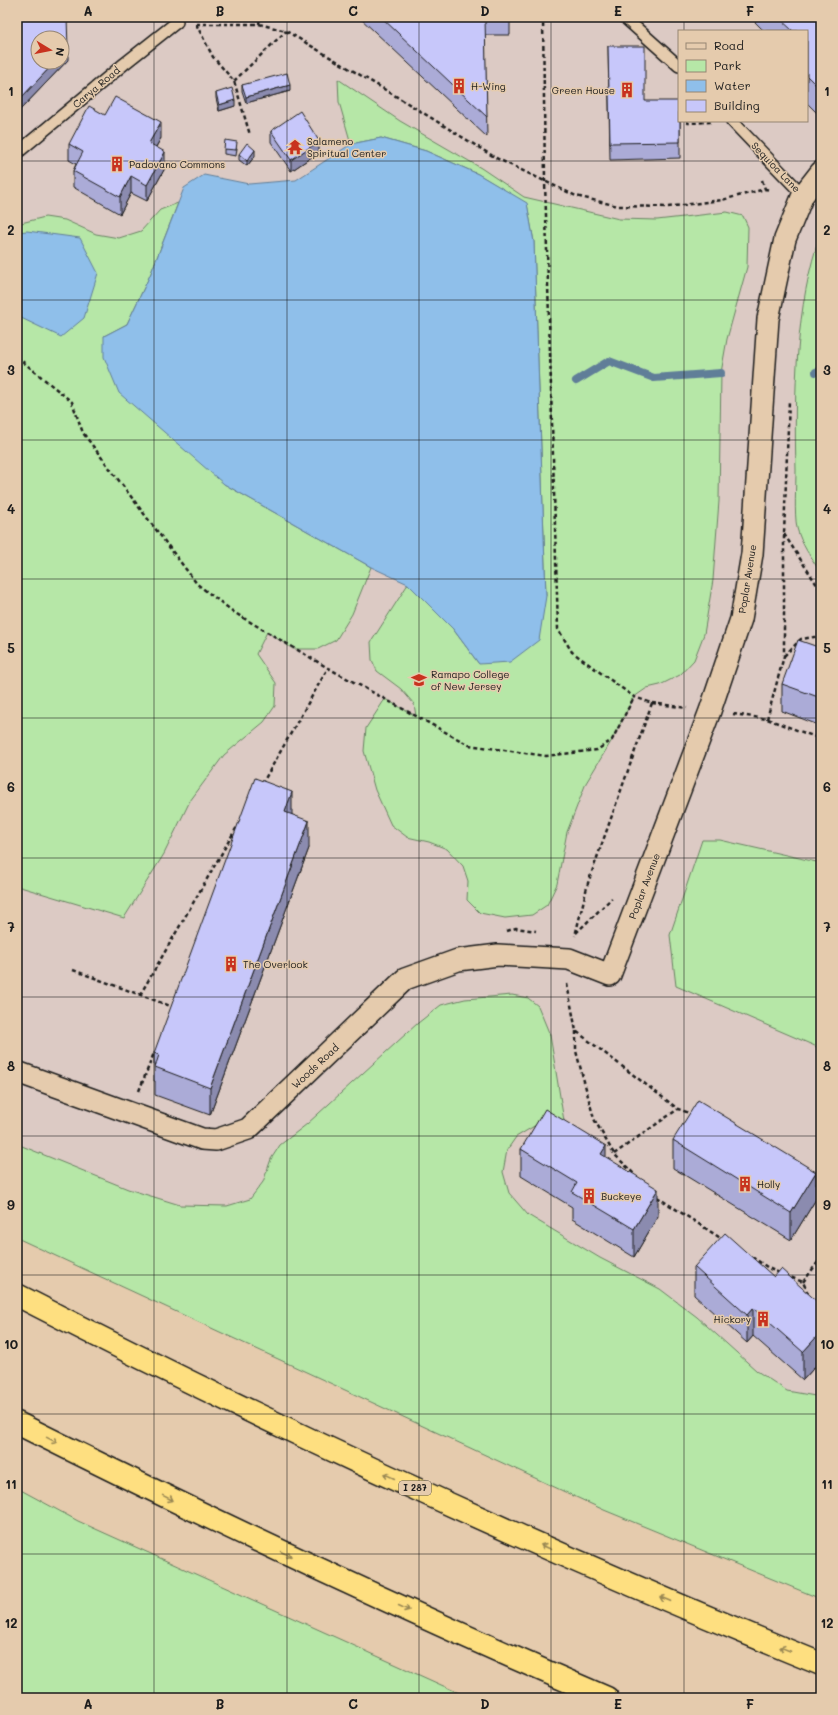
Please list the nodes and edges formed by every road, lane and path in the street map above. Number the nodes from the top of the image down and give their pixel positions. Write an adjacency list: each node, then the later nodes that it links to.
1 (260, 17): 6 (path)
2 (542, 17): 14 (path)
3 (624, 17): 8 (lane)
4 (177, 22): 5 (path); 12 (lane, Carya Road)
5 (195, 24): 6 (path); 9 (path)
6 (259, 24): 7 (path)
7 (286, 31): 9 (path); 14 (path)
8 (678, 65)
9 (234, 81): 11 (path)
10 (733, 122): 16 (lane, Sequioa Lane)
11 (250, 135)
12 (17, 153)
13 (821, 172): 16 (street, Poplar Avenue)
14 (545, 181): 15 (path); 24 (path)
15 (765, 189)
16 (803, 195): 26 (street, Poplar Avenue)
17 (17, 358): 23 (path)
18 (789, 393): 19 (path)
19 (784, 534): 20 (path); 22 (path)
20 (821, 591)
21 (821, 636): 22 (path)
22 (784, 656): 27 (path)
23 (328, 668): 24 (path); 29 (path)
24 (634, 697): 25 (path)
25 (652, 703): 26 (path); 31 (path)
26 (710, 711): 27 (path); 33 (street, Poplar Avenue)
27 (767, 719): 28 (path)
28 (821, 739)
29 (258, 790)
30 (239, 824): 34 (path)
31 (569, 959): 33 (street, Woods Road); 36 (path); 37 (street, Woods Road)
32 (73, 970): 34 (path)
33 (610, 975)
34 (140, 995): 35 (path)
35 (173, 1007)
36 (576, 1031): 38 (path); 40 (path)
37 (17, 1072)
38 (678, 1109): 39 (path); 40 (path)
39 (693, 1114)
40 (614, 1154): 41 (path)
41 (636, 1177)
42 (814, 1183): 43 (path)
43 (821, 1187)
44 (653, 1194): 45 (path)
45 (724, 1240)
46 (750, 1256): 48 (path)
47 (821, 1258): 48 (path)
48 (803, 1282): 50 (path)
49 (17, 1295): 52 (highway, I 287, one-way to 49)
50 (810, 1299)
51 (17, 1423): 53 (highway, one-way to 53)
52 (821, 1664)
53 (608, 1698)

